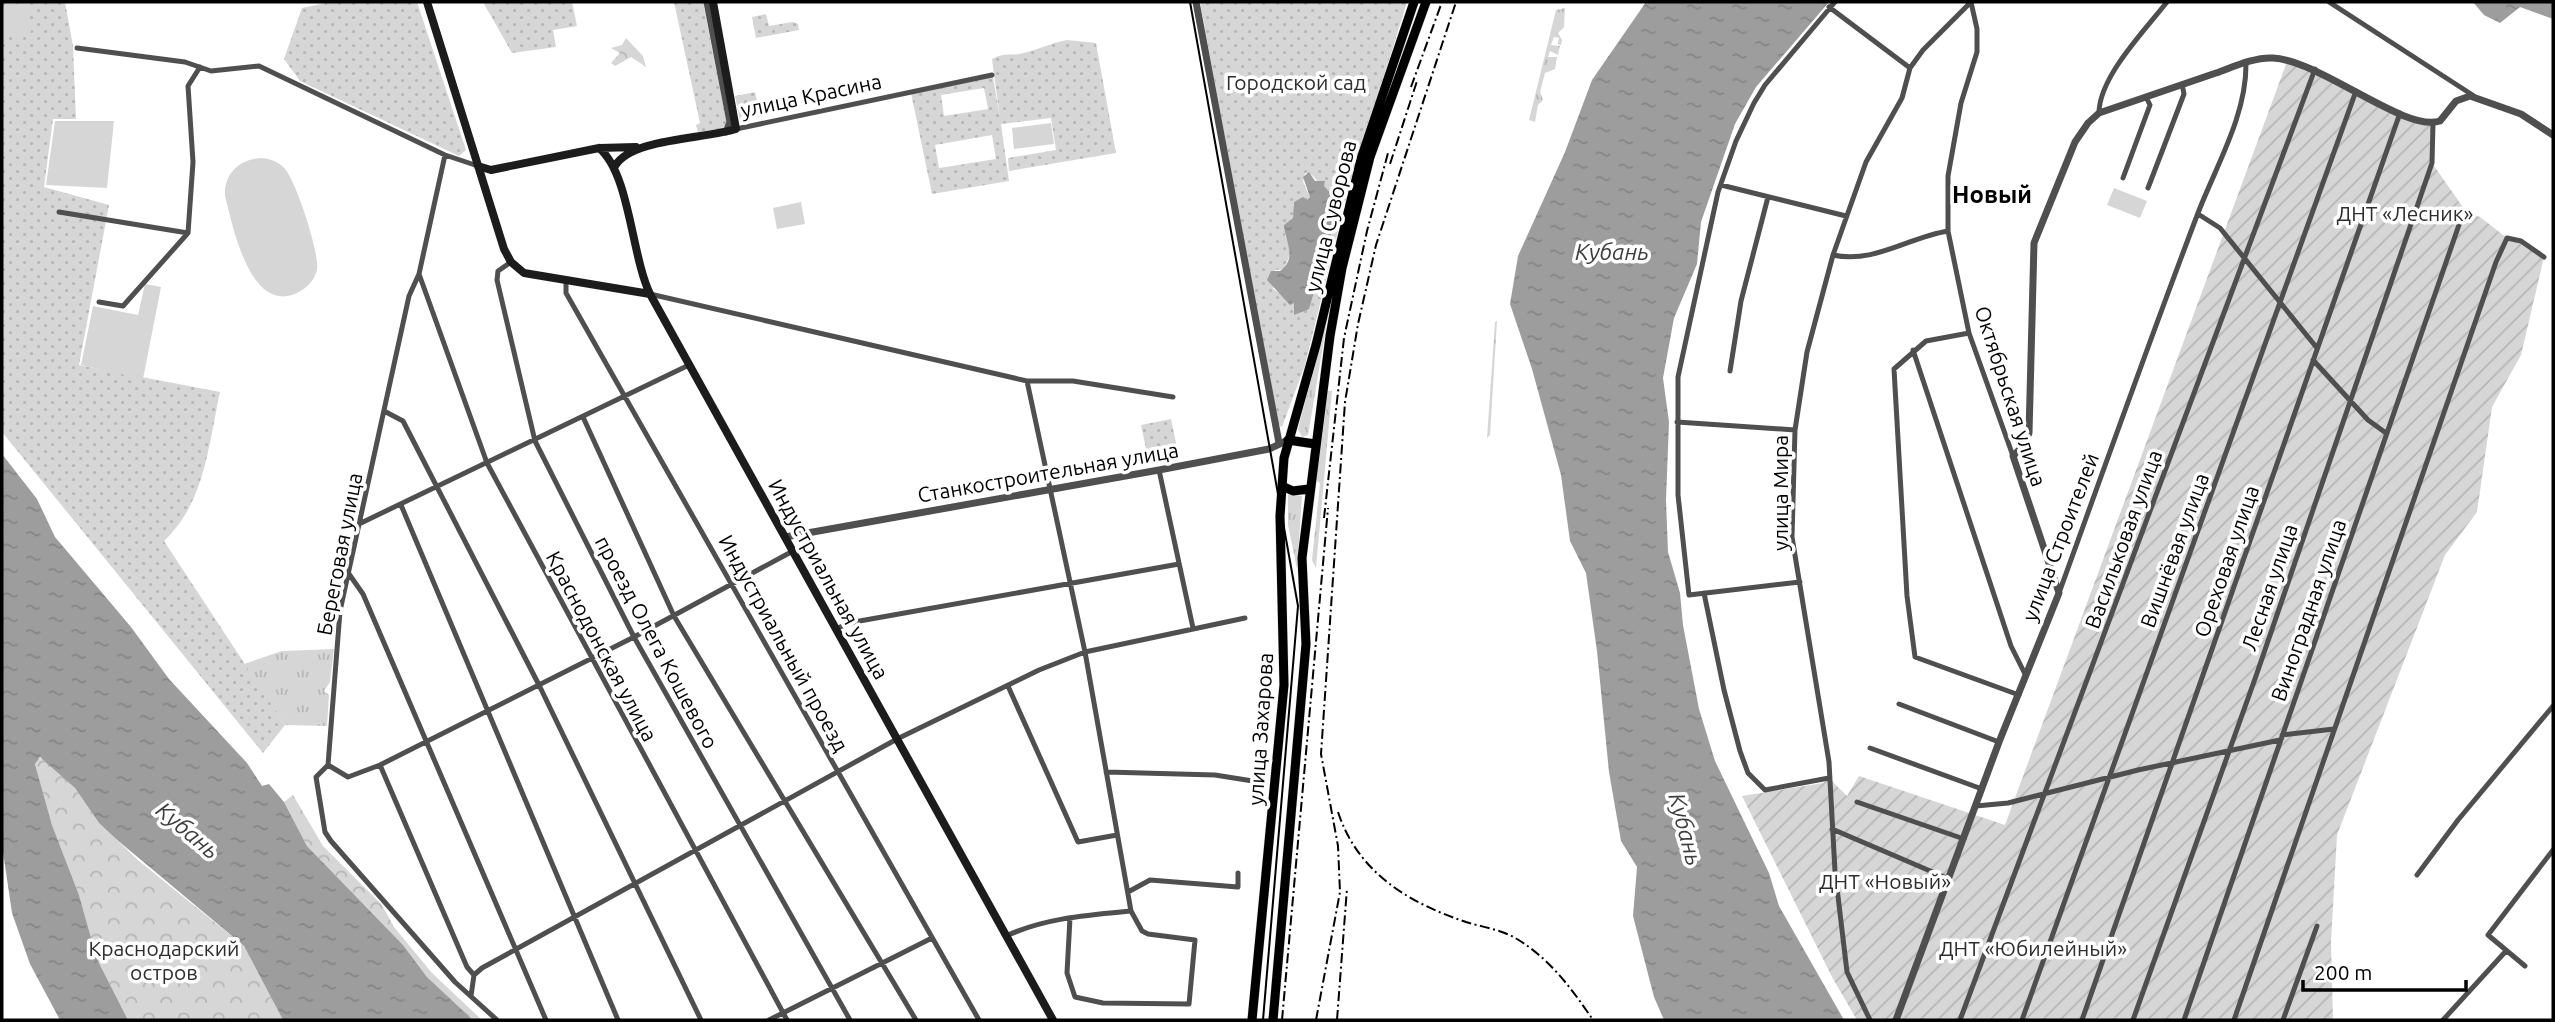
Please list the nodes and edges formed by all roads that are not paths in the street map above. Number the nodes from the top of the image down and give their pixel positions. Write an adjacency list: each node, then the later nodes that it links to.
1 (427, 2): 31 (main road)
2 (708, 2): 26 (street)
3 (713, 2): 25 (main road)
4 (1196, 2): 70 (street, улица Захарова)
5 (1415, 2): 70 (main road, улица Суворова)
6 (1426, 2): 71 (main road, улица Суворова)
7 (1835, 2): 11 (street)
8 (1971, 2): 15 (street, улица Мира); 41 (street, Октябрьская улица)
9 (2167, 2): 22 (street)
10 (2329, 2): 20 (street)
11 (1829, 7): 15 (street); 34 (street)
12 (76, 48): 14 (street)
13 (2246, 62): 16 (street); 18 (street); 39 (street, улица Строителей)
14 (200, 67): 30 (street); 42 (street)
15 (1910, 68): 40 (street, улица Мира)
16 (2315, 68): 19 (street); 44 (street, Васильковая улица)
17 (992, 75): 25 (street, улица Красина)
18 (2182, 84): 21 (street); 35 (street)
19 (2356, 91): 23 (street); 53 (street, Вишнёвая улица)
20 (2474, 96): 24 (street); 27 (street)
21 (2146, 97): 22 (street); 33 (street)
22 (2099, 113): 72 (street)
23 (2400, 113): 24 (street); 55 (street, Ореховая улица)
24 (2434, 123): 63 (street, Лесная улица)
25 (736, 129): 26 (main road, улица Красина)
26 (726, 132): 29 (main road, улица Красина)
27 (2553, 135)
28 (599, 148): 29 (main road, улица Красина); 31 (main road, улица Красина); 32 (main road, Индустриальная улица)
29 (637, 148): 32 (main road, улица Красина)
30 (445, 155): 31 (street); 47 (street, Береговая улица)
31 (478, 166): 46 (main road)
32 (615, 166): 48 (main road, Индустриальная улица)
33 (2123, 178)
34 (1721, 185): 36 (street); 66 (street)
35 (2148, 188)
36 (1768, 197): 40 (street); 59 (street)
37 (59, 212): 42 (street)
38 (2467, 213): 68 (street, Виноградная улица)
39 (2198, 214): 44 (street); 89 (street, улица Строителей)
40 (1846, 216): 43 (street, улица Мира)
41 (1948, 231): 43 (street); 54 (street, Октябрьская улица)
42 (188, 233): 52 (street)
43 (1833, 255): 67 (street, улица Мира)
44 (2243, 256): 53 (street); 120 (street, Васильковая улица)
45 (2548, 256): 104 (street)
46 (511, 262): 49 (main road); 69 (street, проезд Олега Кошевого)
47 (419, 274): 64 (street, Береговая улица); 73 (street, Краснодонская улица)
48 (641, 275): 50 (main road); 51 (main road, Индустриальная улица)
49 (566, 281): 50 (main road); 61 (street, Индустриальный проезд)
50 (621, 291): 51 (main road)
51 (650, 294): 58 (main road, Индустриальная улица); 60 (street)
52 (99, 302)
53 (2280, 303): 55 (street); 117 (street, Вишнёвая улица)
54 (1969, 334): 56 (street); 72 (street, Октябрьская улица)
55 (2317, 348): 57 (street, Ореховая улица)
56 (1913, 349): 97 (street); 100 (street)
57 (2313, 360): 63 (street); 111 (street, Ореховая улица)
58 (689, 365): 61 (street); 81 (main road, Индустриальная улица)
59 (1730, 372)
60 (1027, 381): 62 (street); 78 (street)
61 (627, 397): 65 (street); 86 (street, Индустриальный проезд)
62 (1173, 397)
63 (2350, 400): 68 (street); 110 (street, Лесная улица)
64 (384, 411): 76 (street); 80 (street, Береговая улица)
65 (583, 417): 69 (street); 90 (street)
66 (1677, 422): 67 (street); 88 (street)
67 (1796, 430): 85 (street, улица Мира)
68 (2386, 433): 105 (street, Виноградная улица)
69 (535, 441): 73 (street); 94 (street, проезд Олега Кошевого)
70 (1284, 442): 71 (main road, Станкостроительная улица); 74 (street, Станкостроительная улица); 75 (main road, улица Захарова)
71 (1315, 444): 77 (main road, улица Захарова)
72 (2013, 456): 89 (street, Октябрьская улица)
73 (487, 463): 76 (street); 96 (street, Краснодонская улица)
74 (1159, 470): 78 (street, Станкостроительная улица); 83 (street)
75 (1282, 486): 77 (main road); 159 (main road, улица Захарова)
76 (437, 488): 79 (street); 98 (street)
77 (1309, 489): 160 (main road, улица Захарова)
78 (1050, 491): 81 (street, Станкостроительная улица); 87 (street)
79 (401, 505): 80 (street); 103 (street)
80 (361, 523): 84 (street, Береговая улица)
81 (785, 537): 82 (main road, Индустриальная улица)
82 (793, 551): 86 (street); 92 (main road, Индустриальная улица)
83 (1179, 564): 87 (street); 93 (street)
84 (349, 574): 107 (street); 112 (street, Береговая улица)
85 (1800, 582): 88 (street); 116 (street, улица Мира)
86 (733, 584): 90 (street); 115 (street, Индустриальный проезд)
87 (1070, 584): 92 (street); 95 (street)
88 (1704, 593): 116 (street)
89 (2059, 593): 97 (street, улица Строителей)
90 (674, 616): 94 (street); 122 (street)
91 (1245, 618): 93 (street)
92 (837, 628): 106 (main road, Индустриальная улица)
93 (1193, 628): 95 (street)
94 (634, 637): 96 (street); 124 (street, проезд Олега Кошевого)
95 (1085, 652): 99 (street); 114 (street)
96 (590, 659): 98 (street); 129 (street, Краснодонская улица)
97 (2026, 676): 100 (street, улица Строителей)
98 (539, 685): 103 (street); 133 (street)
99 (1008, 686): 106 (street); 126 (street)
100 (2019, 695): 108 (street, улица Строителей)
101 (1899, 704): 108 (street)
102 (2553, 706): 131 (street)
103 (489, 711): 107 (street); 136 (street)
104 (2334, 729): 105 (street); 168 (street)
105 (2281, 737): 110 (street); 167 (street, Виноградная улица)
106 (897, 739): 115 (street); 139 (main road, Индустриальная улица)
107 (428, 741): 113 (street); 141 (street)
108 (1999, 742): 119 (street, улица Строителей)
109 (1870, 748): 119 (street)
110 (2227, 752): 111 (street); 166 (street, Лесная улица)
111 (2172, 763): 117 (street); 165 (street, Ореховая улица)
112 (328, 765): 113 (street); 147 (street, Береговая улица)
113 (380, 765): 145 (street)
114 (1106, 772): 118 (street); 126 (street)
115 (839, 774): 122 (street); 140 (street, Индустриальный проезд)
116 (1829, 778): 125 (street, улица Мира)
117 (2109, 778): 120 (street); 164 (street, Вишнёвая улица)
118 (1259, 782)
119 (1982, 789): 123 (street, улица Строителей)
120 (2045, 793): 123 (street); 163 (street, Васильковая улица)
121 (1857, 802): 127 (street)
122 (784, 804): 124 (street); 143 (street)
123 (1976, 806): 127 (street, улица Строителей)
124 (740, 828): 129 (street); 146 (street, проезд Олега Кошевого)
125 (1832, 830): 132 (street); 161 (street, улица Мира)
126 (1117, 835): 134 (street)
127 (1964, 839): 132 (street, улица Строителей)
128 (2553, 850): 142 (street)
129 (697, 852): 133 (street); 148 (street, Краснодонская улица)
130 (1238, 873): 134 (street)
131 (2417, 875)
132 (1949, 879): 162 (street, улица Строителей)
133 (634, 884): 136 (street); 152 (street)
134 (1128, 892): 135 (street)
135 (1131, 911): 137 (street); 137 (street)
136 (575, 916): 141 (street); 151 (street)
137 (1070, 918): 139 (street)
138 (2317, 926): 169 (street)
139 (1006, 936): 158 (main road, Индустриальная улица)
140 (932, 938): 143 (street); 157 (street, Индустриальный проезд)
141 (516, 950): 145 (street); 150 (street)
142 (2506, 951): 144 (street); 170 (street)
143 (882, 964): 146 (street); 156 (street)
144 (2525, 966)
145 (474, 975): 147 (street)
146 (832, 989): 148 (street); 155 (street, проезд Олега Кошевого)
147 (471, 996): 149 (street, Береговая улица)
148 (784, 1013): 153 (street); 154 (street, Краснодонская улица)
149 (497, 1020)
150 (547, 1020)
151 (618, 1020)
152 (701, 1020)
153 (769, 1020)
154 (787, 1020)
155 (850, 1020)
156 (916, 1020)
157 (979, 1020)
158 (1053, 1020)
159 (1252, 1020)
160 (1273, 1020)
161 (1870, 1020)
162 (1896, 1020)
163 (1960, 1020)
164 (2022, 1020)
165 (2082, 1020)
166 (2133, 1020)
167 (2184, 1020)
168 (2234, 1020)
169 (2283, 1020)
170 (2443, 1020)

